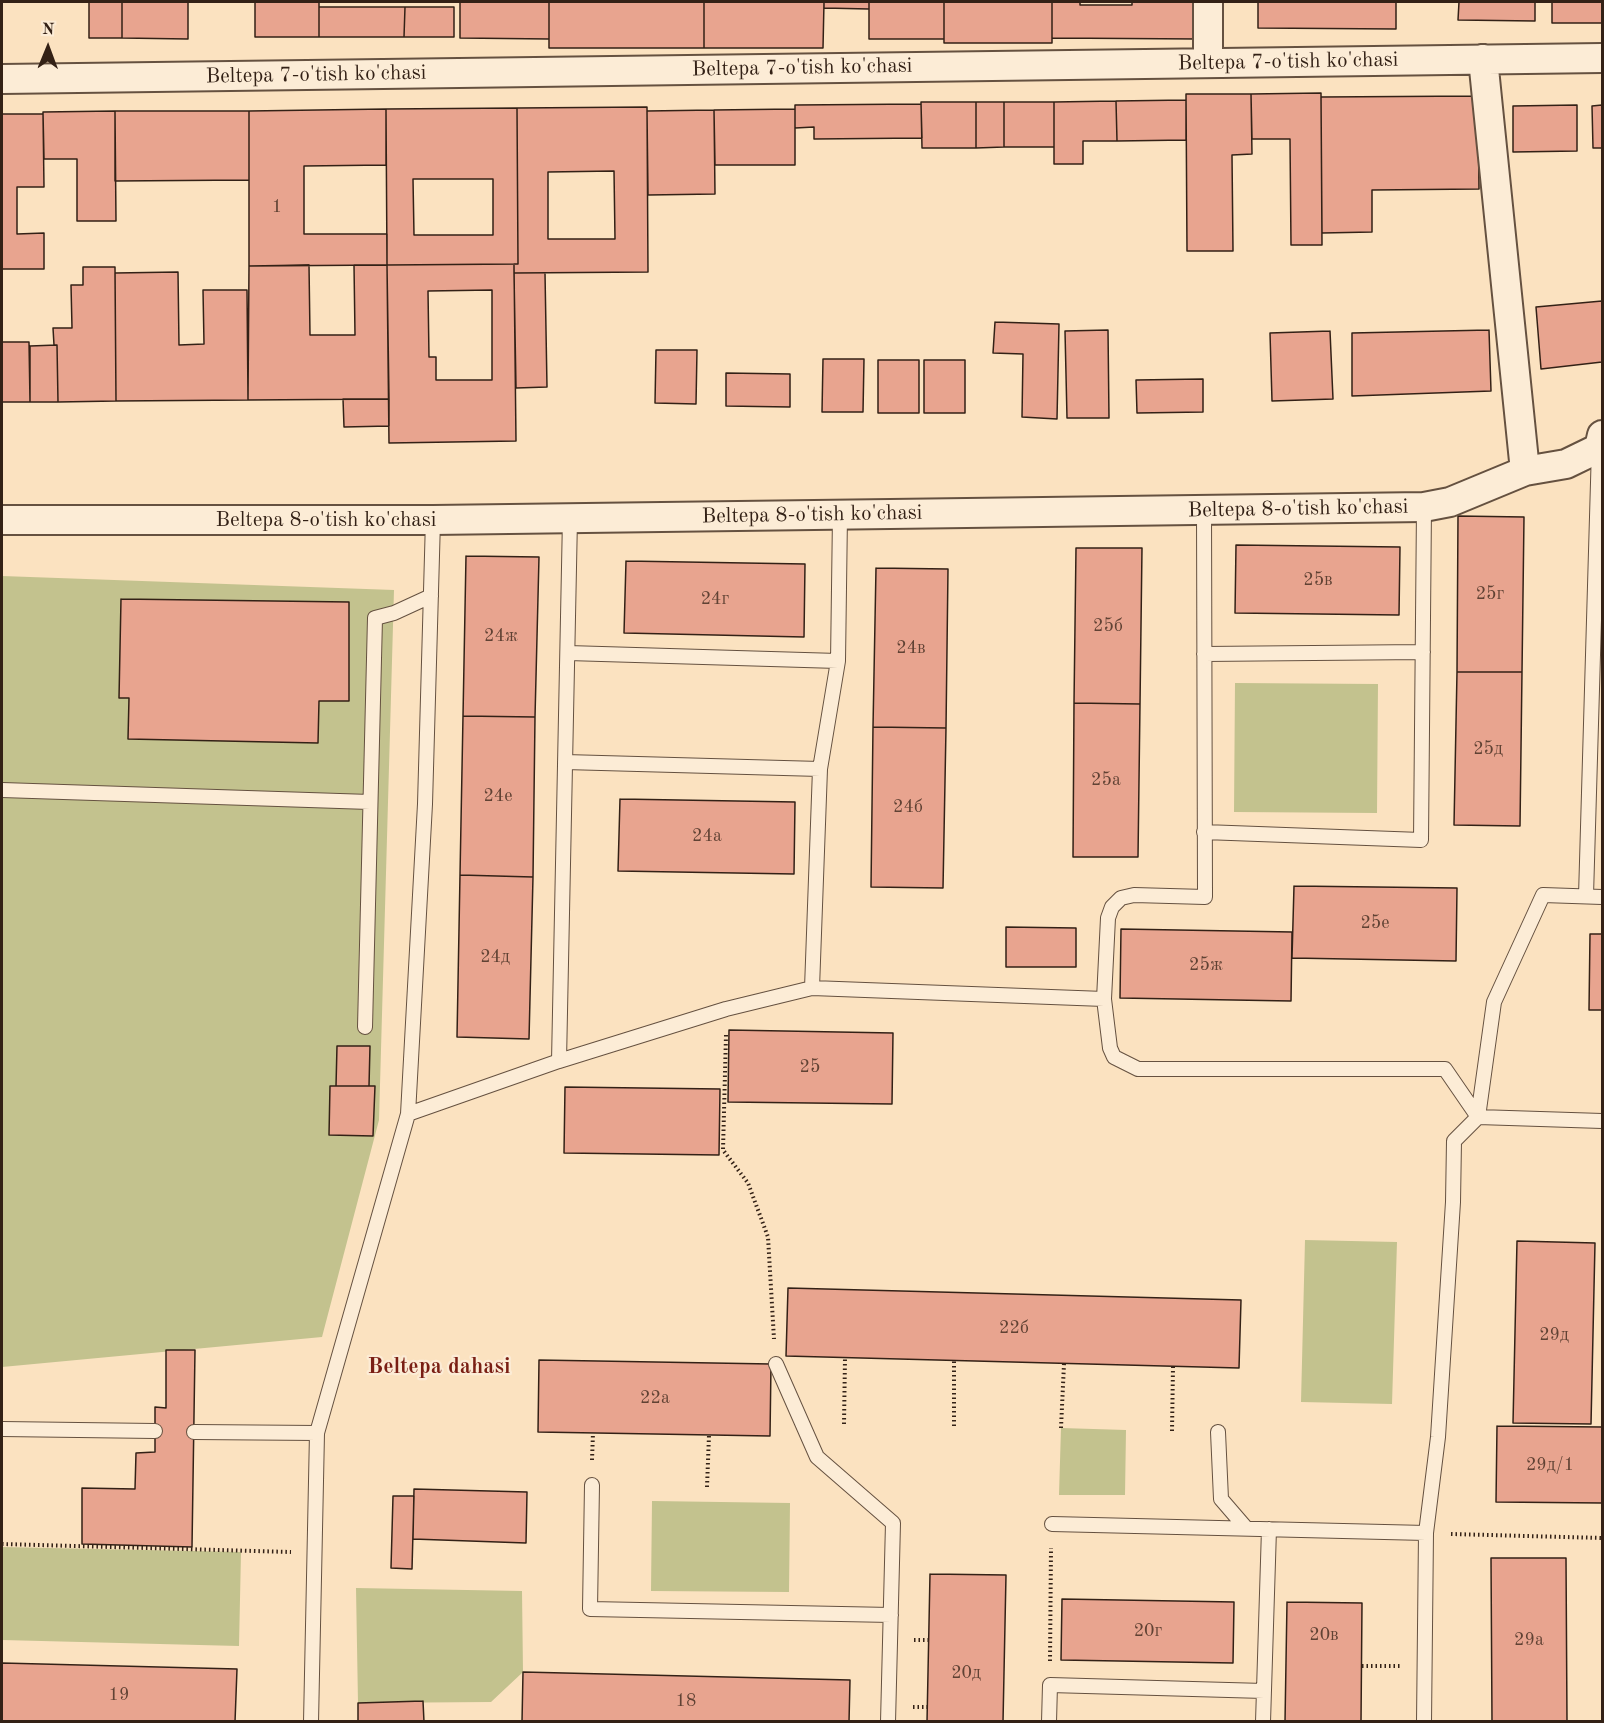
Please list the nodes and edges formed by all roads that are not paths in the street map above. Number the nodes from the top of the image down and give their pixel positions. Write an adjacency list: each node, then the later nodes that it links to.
1 (1208, 2): 4 (street)
2 (1602, 58): 3 (street, Beltepa 7-o'tish ko'chasi)
3 (1483, 59): 4 (street, Beltepa 7-o'tish ko'chasi); 7 (street)
4 (1208, 63): 5 (street, Beltepa 7-o'tish ko'chasi)
5 (2, 79)
6 (1601, 441): 7 (street, Beltepa 8-o'tish ko'chasi); 14 (lane)
7 (1525, 471): 8 (street, Beltepa 8-o'tish ko'chasi)
8 (1424, 507): 9 (street, Beltepa 8-o'tish ko'chasi); 16 (lane)
9 (1203, 510): 10 (street, Beltepa 8-o'tish ko'chasi); 18 (lane)
10 (840, 514): 11 (street, Beltepa 8-o'tish ko'chasi); 19 (lane)
11 (570, 518): 13 (street, Beltepa 8-o'tish ko'chasi); 17 (lane)
12 (2, 520): 13 (street, Beltepa 8-o'tish ko'chasi)
13 (433, 520): 15 (lane)
14 (1599, 541): 25 (lane)
15 (431, 596): 23 (lane); 31 (lane)
16 (1423, 652): 18 (lane); 24 (lane)
17 (568, 653): 19 (lane); 20 (lane)
18 (1204, 654): 24 (lane)
19 (838, 661): 21 (lane)
20 (565, 762): 21 (lane); 30 (lane)
21 (820, 769): 27 (lane)
22 (2, 790): 23 (lane)
23 (370, 802): 29 (lane)
24 (1204, 832): 28 (lane)
25 (1586, 896): 26 (lane); 32 (lane)
26 (1602, 897)
27 (812, 988): 28 (lane); 30 (lane)
28 (1104, 999): 32 (lane)
29 (365, 1027)
30 (559, 1061): 31 (lane)
31 (408, 1114): 39 (lane)
32 (1478, 1116): 33 (lane); 44 (lane)
33 (1602, 1120)
34 (776, 1364): 45 (lane)
35 (2, 1429): 36 (lane)
36 (155, 1431)
37 (194, 1432): 39 (lane)
38 (1218, 1432): 42 (lane)
39 (317, 1433): 47 (lane)
40 (592, 1485): 45 (lane)
41 (1052, 1524): 42 (lane)
42 (1246, 1528): 43 (lane)
43 (1269, 1529): 44 (lane); 46 (lane)
44 (1426, 1533): 51 (lane)
45 (891, 1615): 48 (lane)
46 (1264, 1691): 49 (lane); 50 (lane)
47 (311, 1722)
48 (888, 1722)
49 (1049, 1722)
50 (1263, 1722)
51 (1424, 1722)

